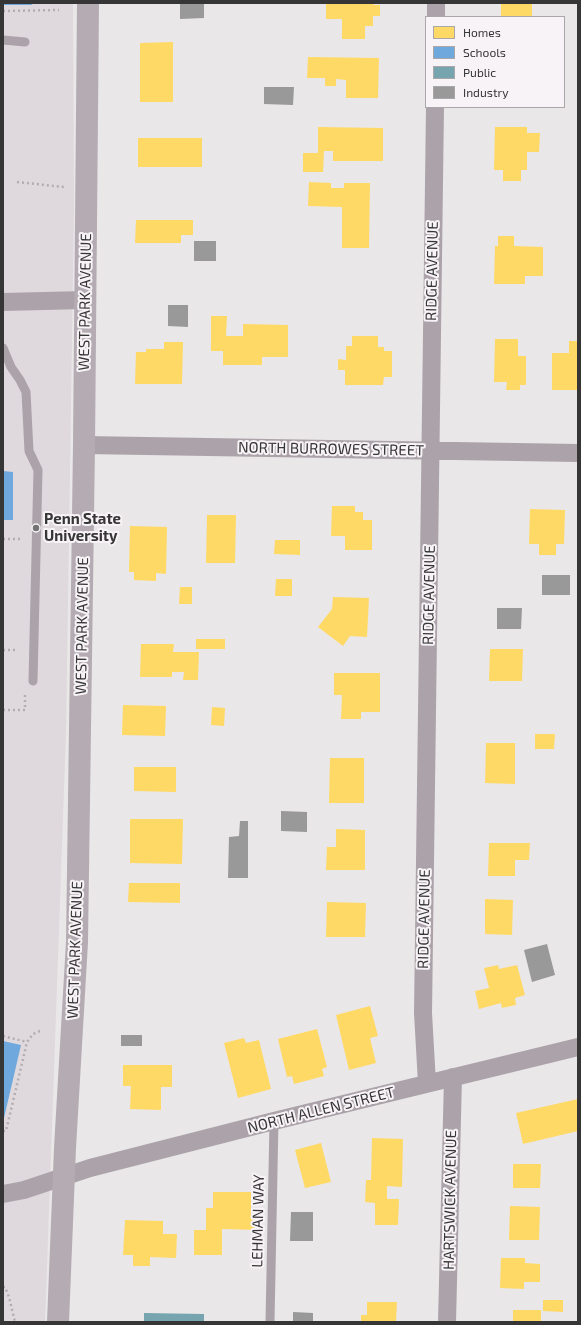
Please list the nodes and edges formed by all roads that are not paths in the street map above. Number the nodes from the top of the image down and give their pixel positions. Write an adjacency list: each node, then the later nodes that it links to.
1 (88, 3): 7 (main road, WEST PARK AVENUE)
2 (436, 3): 3 (street)
3 (436, 16)
4 (3, 40): 5 (lane)
5 (25, 42)
6 (435, 108): 11 (street, RIDGE AVENUE)
7 (85, 300): 8 (street); 10 (main road, WEST PARK AVENUE)
8 (3, 302)
9 (3, 348): 13 (lane)
10 (84, 445): 11 (street, NORTH BURROWES STREET); 18 (main road, WEST PARK AVENUE)
11 (430, 451): 12 (street, NORTH BURROWES STREET); 16 (street, RIDGE AVENUE)
12 (578, 453)
13 (33, 681)
14 (578, 1047): 15 (street, NORTH ALLEN STREET)
15 (453, 1078): 16 (street, NORTH ALLEN STREET); 22 (street, HARTSWICK AVENUE)
16 (427, 1084): 17 (street, NORTH ALLEN STREET)
17 (274, 1121): 18 (street, NORTH ALLEN STREET); 21 (lane, LEHMAN WAY)
18 (64, 1176): 19 (street, NORTH ALLEN STREET); 20 (main road, WEST PARK AVENUE)
19 (3, 1194)
20 (58, 1322)
21 (270, 1322)
22 (448, 1322)

